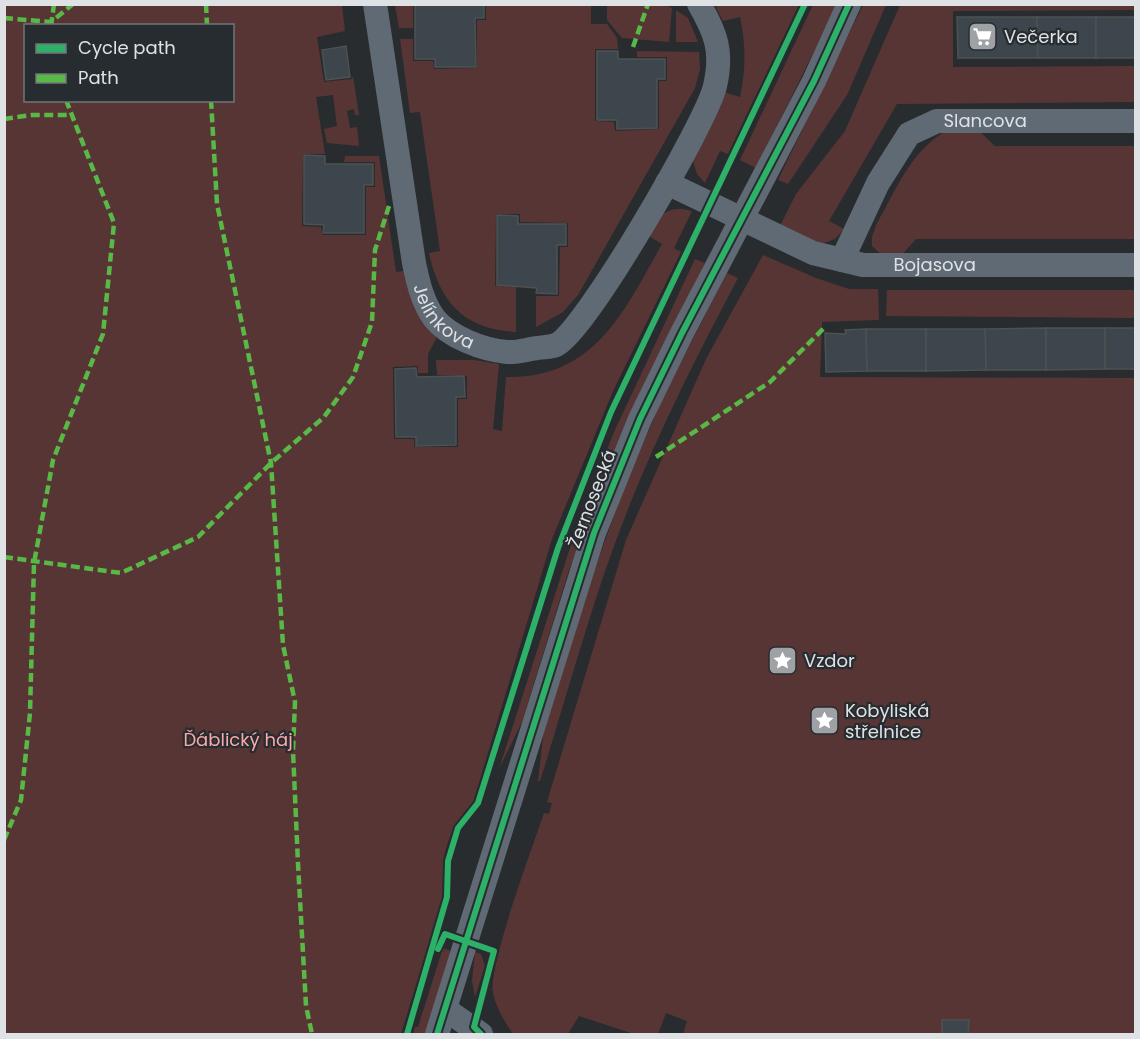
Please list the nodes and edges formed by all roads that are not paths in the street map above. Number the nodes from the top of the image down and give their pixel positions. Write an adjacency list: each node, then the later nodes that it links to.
1 (375, 4): 5 (street, Jelínkova)
2 (699, 4): 5 (street, Jelínkova)
3 (849, 4): 6 (street, Žernosecká)
4 (1136, 122): 7 (street, Slancova)
5 (667, 183): 6 (street)
6 (742, 219): 7 (street, Bojasova); 9 (street, Žernosecká)
7 (842, 260): 8 (street, Bojasova)
8 (1136, 265)
9 (446, 1009): 10 (street, Žernosecká); 11 (street)
10 (437, 1035)
11 (481, 1035)

